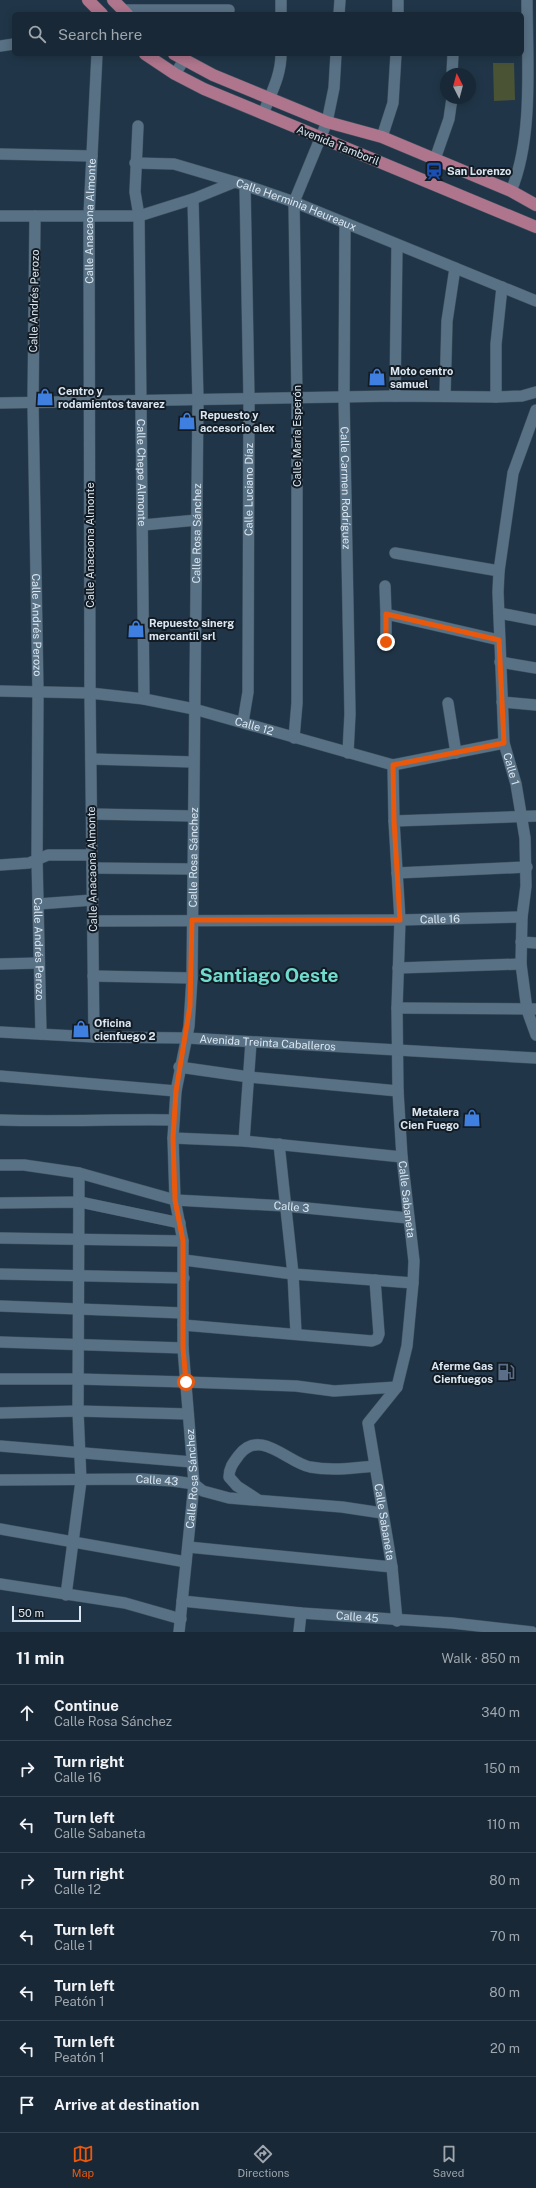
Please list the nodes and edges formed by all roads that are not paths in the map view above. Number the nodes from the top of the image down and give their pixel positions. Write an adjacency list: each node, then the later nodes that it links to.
1 (88, 0): 9 (main road)
2 (114, 0): 10 (main road)
3 (282, 0): 11 (street)
4 (340, 0): 12 (street)
5 (398, 0): 13 (street)
6 (528, 0): 16 (street)
7 (184, 8): 8 (street); 10 (street)
8 (229, 10)
9 (100, 12)
10 (125, 12)
11 (281, 12)
12 (339, 12)
13 (398, 12)
14 (12, 44): 15 (street)
15 (0, 46)
16 (525, 49): 38 (street)
17 (97, 56): 34 (street, Calle Anacaona Almonte)
18 (149, 56): 25 (main road, Avenida Tamboril)
19 (180, 56): 25 (street); 26 (main road, Avenida Tamboril)
20 (281, 56): 26 (street)
21 (336, 56): 29 (street, Calle María Esperón)
22 (396, 56): 31 (street)
23 (453, 56): 24 (street)
24 (452, 68)
25 (175, 74): 28 (main road, Avenida Tamboril)
26 (269, 98): 28 (street); 29 (main road, Avenida Tamboril)
27 (451, 104): 35 (street)
28 (263, 114): 32 (main road, Avenida Tamboril)
29 (326, 122): 31 (main road, Avenida Tamboril); 32 (street, Calle María Esperón)
30 (138, 126): 36 (street, Calle Chepe Almonte)
31 (382, 137): 35 (main road, Avenida Tamboril)
32 (320, 138): 40 (street, Calle María Esperón); 47 (main road, Avenida Tamboril)
33 (0, 154): 34 (street)
34 (92, 156): 42 (street, Calle Anacaona Almonte)
35 (435, 159): 38 (main road, Avenida Tamboril)
36 (135, 163): 37 (street); 45 (street, Calle Chepe Almonte)
37 (240, 183): 39 (street, Calle Herminia Heureaux); 40 (street, Calle Herminia Heureaux); 58 (street, Calle Luciano Díaz)
38 (511, 191): 41 (main road, Avenida Tamboril)
39 (193, 199): 45 (street, Calle Herminia Heureaux); 60 (street, Calle Rosa Sánchez)
40 (294, 202): 46 (street, Calle Herminia Heureaux); 57 (street, Calle María Esperón)
41 (536, 205)
42 (89, 215): 44 (street, Calle Herminia Heureaux); 45 (street, Calle Herminia Heureaux); 61 (street, Calle Anacaona Almonte)
43 (0, 216): 44 (street, Calle Herminia Heureaux)
44 (35, 216): 63 (street, Calle Andrés Perozo)
45 (139, 216): 59 (street, Calle Chepe Almonte)
46 (344, 223): 48 (street, Calle Herminia Heureaux); 55 (street, Calle Carmen Rodríguez)
47 (536, 227)
48 (397, 245): 49 (street, Calle Herminia Heureaux); 54 (street)
49 (455, 268): 50 (street, Calle Herminia Heureaux); 53 (street)
50 (502, 287): 51 (street, Calle Herminia Heureaux); 56 (street)
51 (536, 302)
52 (536, 392): 56 (street)
53 (445, 395): 54 (street); 56 (street)
54 (395, 396): 55 (street)
55 (344, 397): 57 (street); 88 (street, Calle Carmen Rodríguez)
56 (496, 397)
57 (297, 398): 58 (street); 86 (street, Calle María Esperón)
58 (248, 399): 60 (street); 85 (street, Calle Luciano Díaz)
59 (142, 400): 60 (street); 61 (street); 66 (street, Calle Chepe Almonte)
60 (198, 400): 65 (street, Calle Rosa Sánchez)
61 (90, 402): 63 (street); 79 (street, Calle Anacaona Almonte)
62 (0, 403): 63 (street)
63 (33, 403): 78 (street, Calle Andrés Perozo)
64 (536, 412): 68 (street, Calle 1)
65 (197, 520): 66 (street); 84 (street, Calle Rosa Sánchez)
66 (143, 525): 80 (street, Calle Chepe Almonte)
67 (395, 553): 68 (street)
68 (499, 571): 70 (street, Calle 1)
69 (385, 586): 71 (street)
70 (499, 613): 72 (street); 73 (street, Calle 1)
71 (386, 614): 73 (street); 74 (street)
72 (536, 620)
73 (499, 640): 75 (street, Calle 1)
74 (386, 642)
75 (500, 662): 76 (street); 81 (street, Calle 1)
76 (536, 668)
77 (0, 691): 78 (street, Calle 12)
78 (38, 692): 79 (street, Calle 12); 100 (street, Calle Andrés Perozo)
79 (90, 693): 80 (street, Calle 12); 90 (street, Calle Anacaona Almonte)
80 (144, 699): 84 (street, Calle 12)
81 (502, 702): 83 (street); 87 (street, Calle 1)
82 (448, 703): 89 (street)
83 (536, 704)
84 (194, 709): 85 (street, Calle 12); 91 (street, Calle Rosa Sánchez)
85 (243, 722): 86 (street, Calle 12)
86 (294, 738): 88 (street, Calle 12)
87 (504, 743): 89 (street, Calle 12); 95 (street, Calle 1)
88 (348, 753): 92 (street, Calle 12)
89 (456, 753): 92 (street, Calle 12)
90 (91, 759): 91 (street); 93 (street, Calle Anacaona Almonte)
91 (193, 762): 94 (street, Calle Rosa Sánchez)
92 (393, 765): 97 (street, Calle Sabaneta)
93 (92, 814): 94 (street); 99 (street, Calle Anacaona Almonte)
94 (193, 816): 104 (street, Calle Rosa Sánchez)
95 (523, 816): 96 (street); 97 (street); 98 (street, Calle 1)
96 (536, 816)
97 (394, 821): 105 (street, Calle Sabaneta)
98 (531, 838): 102 (street, Calle 1)
99 (92, 855): 100 (street); 103 (street, Calle Anacaona Almonte)
100 (38, 859): 101 (street); 108 (street, Calle Andrés Perozo)
101 (0, 865)
102 (527, 867): 105 (street); 106 (street, Calle 1)
103 (92, 868): 104 (street); 107 (street, Calle Anacaona Almonte)
104 (193, 869): 110 (street, Calle Rosa Sánchez)
105 (397, 873): 111 (street, Calle Sabaneta)
106 (531, 886): 109 (street, Calle 1)
107 (92, 900): 108 (street); 112 (street, Calle Anacaona Almonte)
108 (38, 904): 115 (street, Calle Andrés Perozo)
109 (522, 917): 111 (street, Calle 16); 113 (street, Calle 1)
110 (192, 920): 111 (street, Calle 16); 112 (street, Calle 16); 120 (street, Calle Rosa Sánchez)
111 (400, 920): 118 (street, Calle Sabaneta)
112 (93, 921): 119 (street, Calle Anacaona Almonte)
113 (521, 942): 114 (street); 117 (street, Calle 1)
114 (536, 943)
115 (39, 963): 116 (street); 124 (street, Calle Andrés Perozo)
116 (0, 964)
117 (521, 964): 118 (street); 122 (street, Calle 1)
118 (398, 968): 121 (street, Calle Sabaneta)
119 (93, 976): 120 (street); 126 (street, Calle Anacaona Almonte)
120 (192, 978): 127 (street, Calle Rosa Sánchez)
121 (397, 1008): 122 (street); 129 (street, Calle Sabaneta)
122 (531, 1010): 125 (street, Calle 1)
123 (0, 1032): 124 (street, Avenida Treinta Caballeros)
124 (41, 1034): 126 (street, Avenida Treinta Caballeros)
125 (536, 1035)
126 (94, 1037): 127 (street, Avenida Treinta Caballeros)
127 (186, 1038): 128 (street, Avenida Treinta Caballeros); 131 (street, Calle Rosa Sánchez)
128 (251, 1042): 129 (street, Avenida Treinta Caballeros); 133 (street)
129 (397, 1052): 130 (street, Avenida Treinta Caballeros); 135 (street, Calle Sabaneta)
130 (536, 1058)
131 (180, 1067): 133 (street); 134 (street, Calle Rosa Sánchez)
132 (0, 1076): 134 (street)
133 (249, 1077): 135 (street); 139 (street)
134 (176, 1091): 137 (street, Calle Rosa Sánchez)
135 (398, 1091): 141 (street, Calle Sabaneta)
136 (0, 1120): 137 (street)
137 (174, 1120): 138 (street, Calle Rosa Sánchez)
138 (173, 1138): 139 (street); 144 (street, Calle Rosa Sánchez)
139 (244, 1141): 140 (street)
140 (280, 1144): 141 (street); 147 (street)
141 (402, 1157): 148 (street, Calle Sabaneta)
142 (0, 1165): 143 (street, Calle 3)
143 (79, 1173): 144 (street, Calle 3); 145 (street)
144 (175, 1200): 147 (street, Calle 3); 149 (street, Calle Rosa Sánchez)
145 (80, 1202): 146 (street); 149 (street); 151 (street)
146 (0, 1203)
147 (286, 1206): 148 (street, Calle 3); 155 (street)
148 (408, 1218): 159 (street, Calle Sabaneta)
149 (180, 1224): 152 (street, Calle Rosa Sánchez)
150 (0, 1238): 151 (street)
151 (79, 1238): 152 (street); 156 (street)
152 (183, 1241): 153 (street, Calle Rosa Sánchez)
153 (184, 1260): 155 (street); 157 (street, Calle Rosa Sánchez)
154 (0, 1274): 156 (street)
155 (292, 1274): 158 (street); 164 (street)
156 (79, 1275): 157 (street); 161 (street)
157 (184, 1278): 162 (street, Calle Rosa Sánchez)
158 (375, 1280): 159 (street); 164 (street)
159 (414, 1284): 171 (street, Calle Sabaneta)
160 (0, 1306): 161 (street)
161 (79, 1310): 162 (street); 166 (street)
162 (183, 1313): 163 (street, Calle Rosa Sánchez)
163 (183, 1325): 164 (street); 167 (street, Calle Rosa Sánchez)
164 (296, 1333)
165 (0, 1342): 166 (street)
166 (78, 1346): 167 (street); 168 (street)
167 (183, 1348): 170 (street, Calle Rosa Sánchez)
168 (78, 1379): 169 (street); 170 (street); 172 (street)
169 (0, 1380)
170 (186, 1382): 171 (street); 174 (street, Calle Rosa Sánchez)
171 (397, 1387): 178 (street, Calle Sabaneta)
172 (78, 1411): 173 (street); 174 (street); 176 (street)
173 (0, 1413)
174 (188, 1414): 177 (street, Calle Rosa Sánchez)
175 (0, 1446): 176 (street)
176 (80, 1451): 177 (street); 180 (street)
177 (192, 1462): 181 (street, Calle Rosa Sánchez)
178 (375, 1466): 182 (street); 183 (street, Calle Sabaneta)
179 (0, 1480): 180 (street, Calle 43)
180 (81, 1481): 181 (street, Calle 43); 185 (street)
181 (194, 1484): 182 (street, Calle 43); 186 (street, Calle Rosa Sánchez)
182 (257, 1499): 183 (street, Calle 43)
183 (382, 1513): 188 (street, Calle Sabaneta)
184 (0, 1529): 185 (street)
185 (74, 1542): 187 (street); 190 (street)
186 (188, 1547): 187 (street, Calle Rosa Sánchez); 188 (street)
187 (186, 1562): 191 (street, Calle Rosa Sánchez)
188 (392, 1567): 194 (street, Calle Sabaneta)
189 (0, 1584): 190 (street)
190 (66, 1595): 193 (street)
191 (182, 1601): 192 (street, Calle 45); 193 (street, Calle Rosa Sánchez)
192 (301, 1613): 194 (street, Calle 45); 197 (street)
193 (181, 1619): 196 (street, Calle Rosa Sánchez)
194 (397, 1621): 195 (street, Calle 45)
195 (519, 1631): 198 (street, Calle 45)
196 (179, 1632)
197 (299, 1632)
198 (532, 1632)

